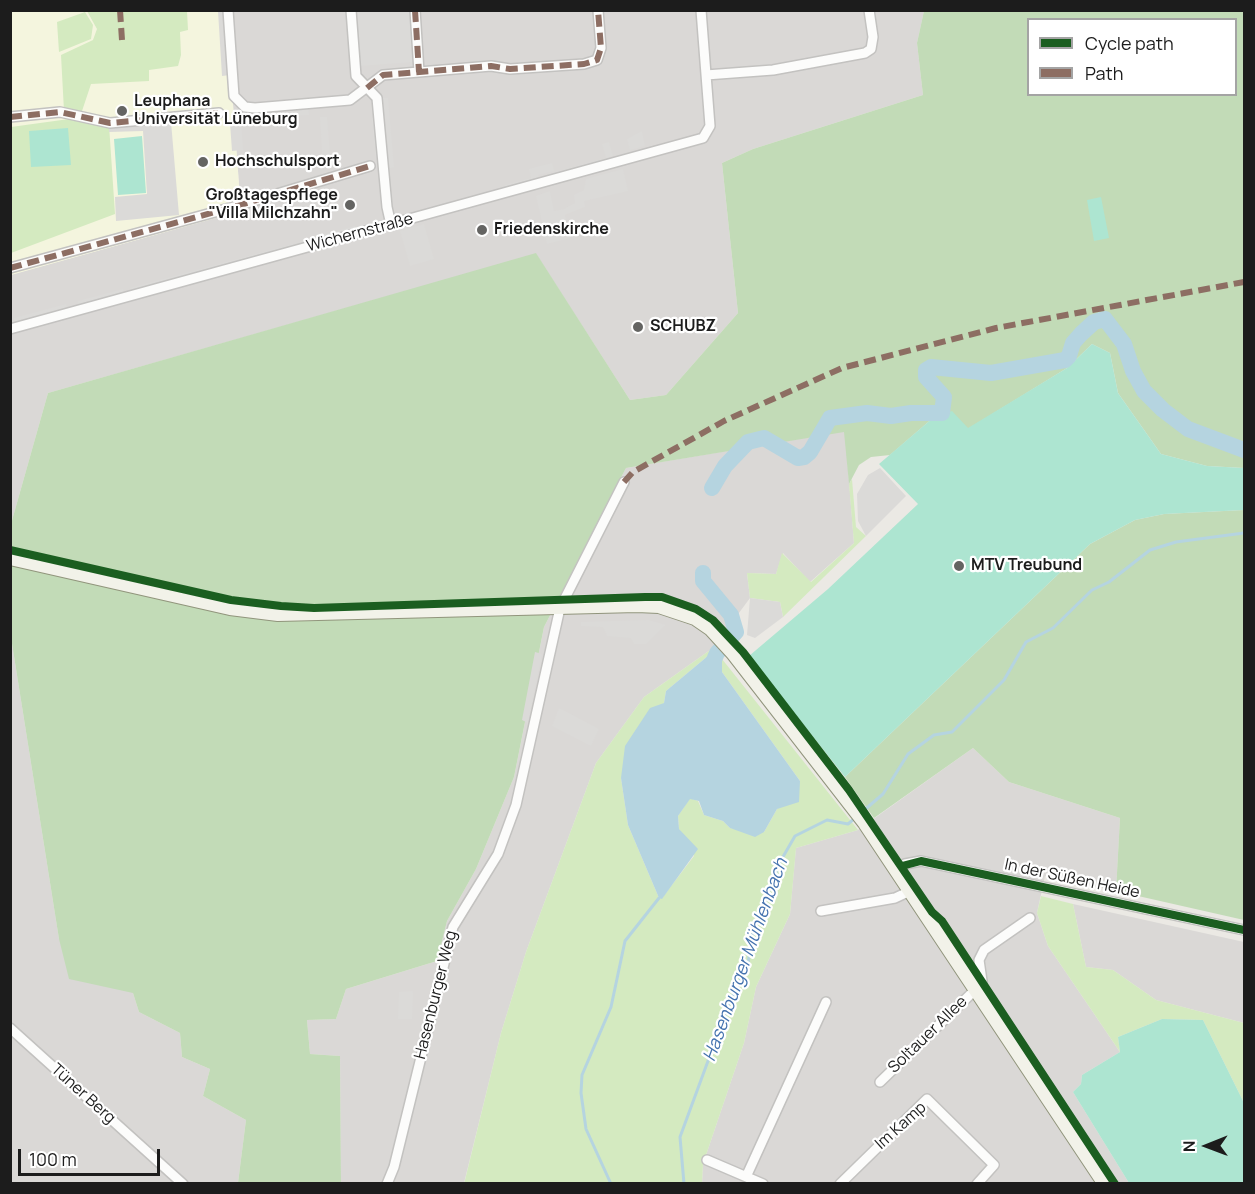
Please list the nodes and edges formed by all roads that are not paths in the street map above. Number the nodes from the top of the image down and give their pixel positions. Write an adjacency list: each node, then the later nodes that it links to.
1 (228, 10): 9 (street)
2 (351, 10): 9 (street)
3 (415, 10): 7 (street)
4 (598, 10): 7 (street)
5 (701, 10): 8 (street)
6 (868, 10): 8 (street)
7 (419, 72): 9 (street)
8 (706, 75): 13 (street, Wichernstraße)
9 (367, 87): 13 (street)
10 (219, 113): 11 (street)
11 (10, 117)
12 (370, 166): 14 (street)
13 (391, 225): 15 (street, Wichernstraße)
14 (10, 268)
15 (10, 329)
16 (624, 482): 18 (street, Hasenburger Weg)
17 (10, 558): 18 (street)
18 (560, 608): 19 (street, Soltauer Allee); 31 (street, Hasenburger Weg)
19 (896, 870): 20 (street, Soltauer Allee); 23 (street, In der Süßen Heide)
20 (910, 891): 21 (street); 24 (street, Soltauer Allee)
21 (821, 911)
22 (1030, 918): 24 (street, Soltauer Allee)
23 (1245, 930)
24 (977, 988): 27 (street, Soltauer Allee); 35 (street, Soltauer Allee)
25 (826, 1002): 29 (street)
26 (10, 1028): 30 (street, Tüner Berg)
27 (880, 1082)
28 (707, 1160): 29 (street)
29 (746, 1177): 32 (street)
30 (183, 1184)
31 (387, 1184)
32 (763, 1184)
33 (840, 1184): 34 (street, Im Kamp)
34 (977, 1184)
35 (1105, 1184)

